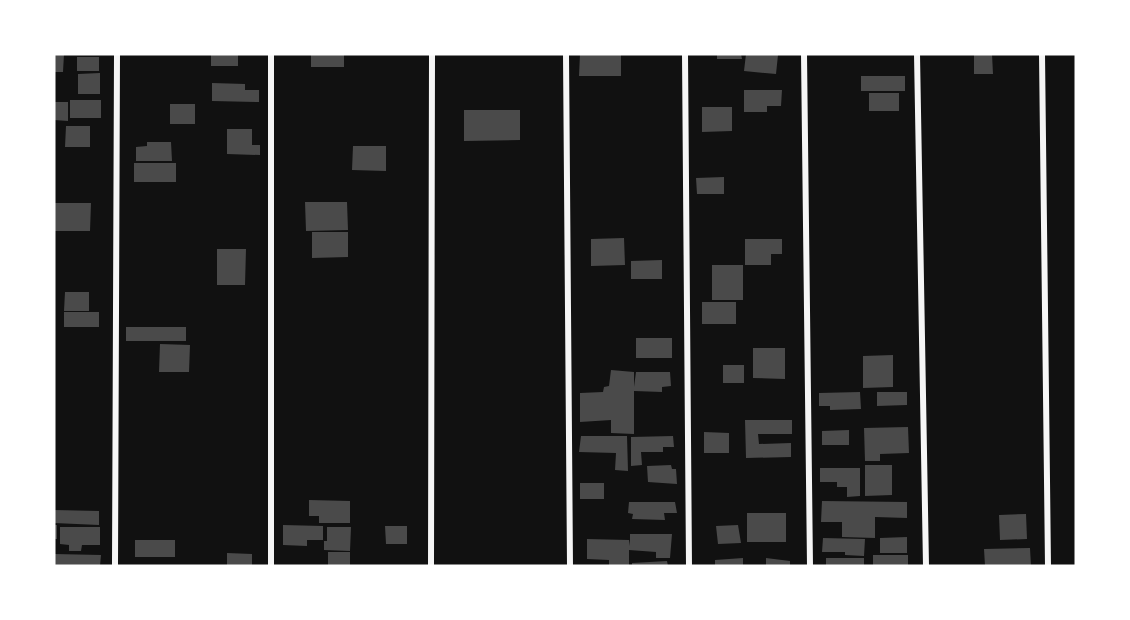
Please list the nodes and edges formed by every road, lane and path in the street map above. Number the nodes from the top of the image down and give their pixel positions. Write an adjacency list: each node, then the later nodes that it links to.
1 (117, 54): 9 (street)
2 (271, 54): 10 (street)
3 (432, 54): 11 (street)
4 (566, 54): 12 (street)
5 (686, 54): 13 (street)
6 (804, 54): 14 (street)
7 (917, 54): 15 (street)
8 (1042, 54): 16 (street)
9 (115, 566)
10 (272, 566)
11 (431, 566)
12 (570, 566)
13 (689, 566)
14 (810, 566)
15 (926, 566)
16 (1048, 566)

